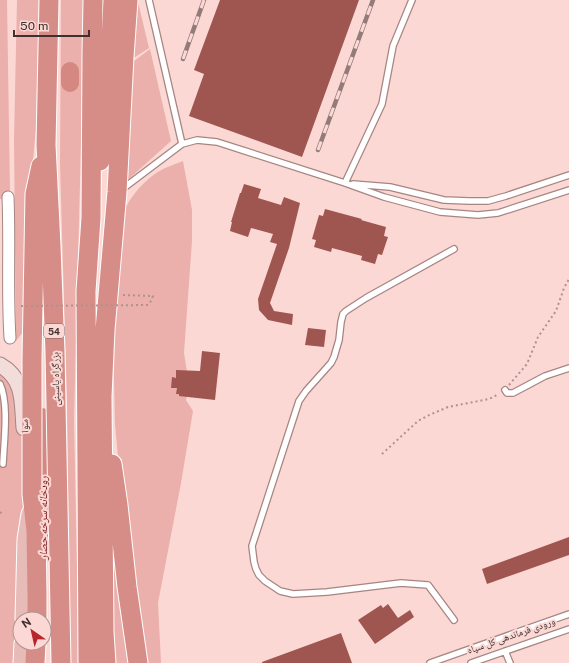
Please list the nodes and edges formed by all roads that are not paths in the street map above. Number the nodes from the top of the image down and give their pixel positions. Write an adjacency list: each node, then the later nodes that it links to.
1 (49, 0): 8 (highway, بزرگراه یاسینی / 54)
2 (93, 0): 14 (highway)
3 (113, 0): 14 (highway)
4 (128, 0): 12 (highway)
5 (149, 0): 7 (lane)
6 (412, 0): 10 (lane)
7 (182, 144): 10 (lane); 12 (lane)
8 (46, 145): 25 (highway); 36 (highway, بزرگراه یاسینی / 54)
9 (569, 175): 10 (lane)
10 (345, 183): 11 (lane)
11 (569, 190)
12 (117, 192): 23 (highway)
13 (8, 197): 15 (street)
14 (91, 218): 37 (highway)
15 (5, 227): 17 (street)
16 (454, 249): 29 (lane)
17 (4, 287): 18 (street)
18 (10, 338)
19 (0, 366): 25 (main road, سوا)
20 (569, 368): 22 (lane)
21 (0, 384): 24 (lane)
22 (505, 390)
23 (102, 396): 38 (highway); 39 (highway)
24 (3, 464)
25 (32, 494): 26 (main road); 27 (highway)
26 (24, 611)
27 (36, 611)
28 (569, 614): 40 (lane, ورودی فرماندهی کل سپاه)
29 (454, 620)
30 (569, 629): 33 (lane, ورودی فرماندهی کل سپاه)
31 (23, 651): 34 (main road)
32 (36, 651): 35 (highway)
33 (506, 651): 41 (lane, ورودی فرماندهی کل سپاه); 42 (lane)
34 (22, 663)
35 (35, 663)
36 (61, 663)
37 (88, 663)
38 (106, 663)
39 (138, 663)
40 (430, 663)
41 (471, 663)
42 (510, 663)

